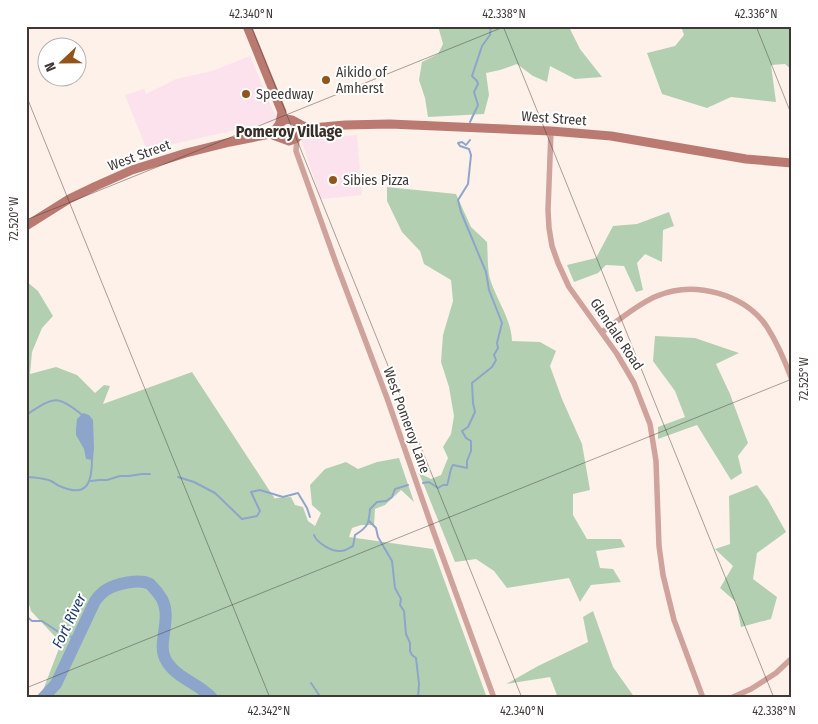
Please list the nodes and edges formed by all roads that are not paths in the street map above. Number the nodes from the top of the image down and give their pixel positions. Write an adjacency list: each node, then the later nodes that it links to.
1 (246, 26): 2 (main road)
2 (282, 112): 3 (main road); 4 (main road)
3 (294, 121): 4 (main road); 5 (main road, West Street); 8 (main road)
4 (279, 124): 7 (main road); 9 (main road)
5 (312, 128): 6 (main road, West Street); 8 (main road, West Street)
6 (551, 131): 11 (main road, West Street); 13 (street, Glendale Road)
7 (270, 134): 9 (main road); 12 (main road, West Street)
8 (298, 136): 9 (main road, West Street); 10 (street, West Pomeroy Lane)
9 (283, 140): 10 (street)
10 (296, 150): 16 (street, West Pomeroy Lane)
11 (792, 163)
12 (26, 226)
13 (602, 332): 14 (street); 17 (street, Glendale Road)
14 (792, 380)
15 (792, 658): 18 (street)
16 (494, 698)
17 (703, 698)
18 (731, 698)

